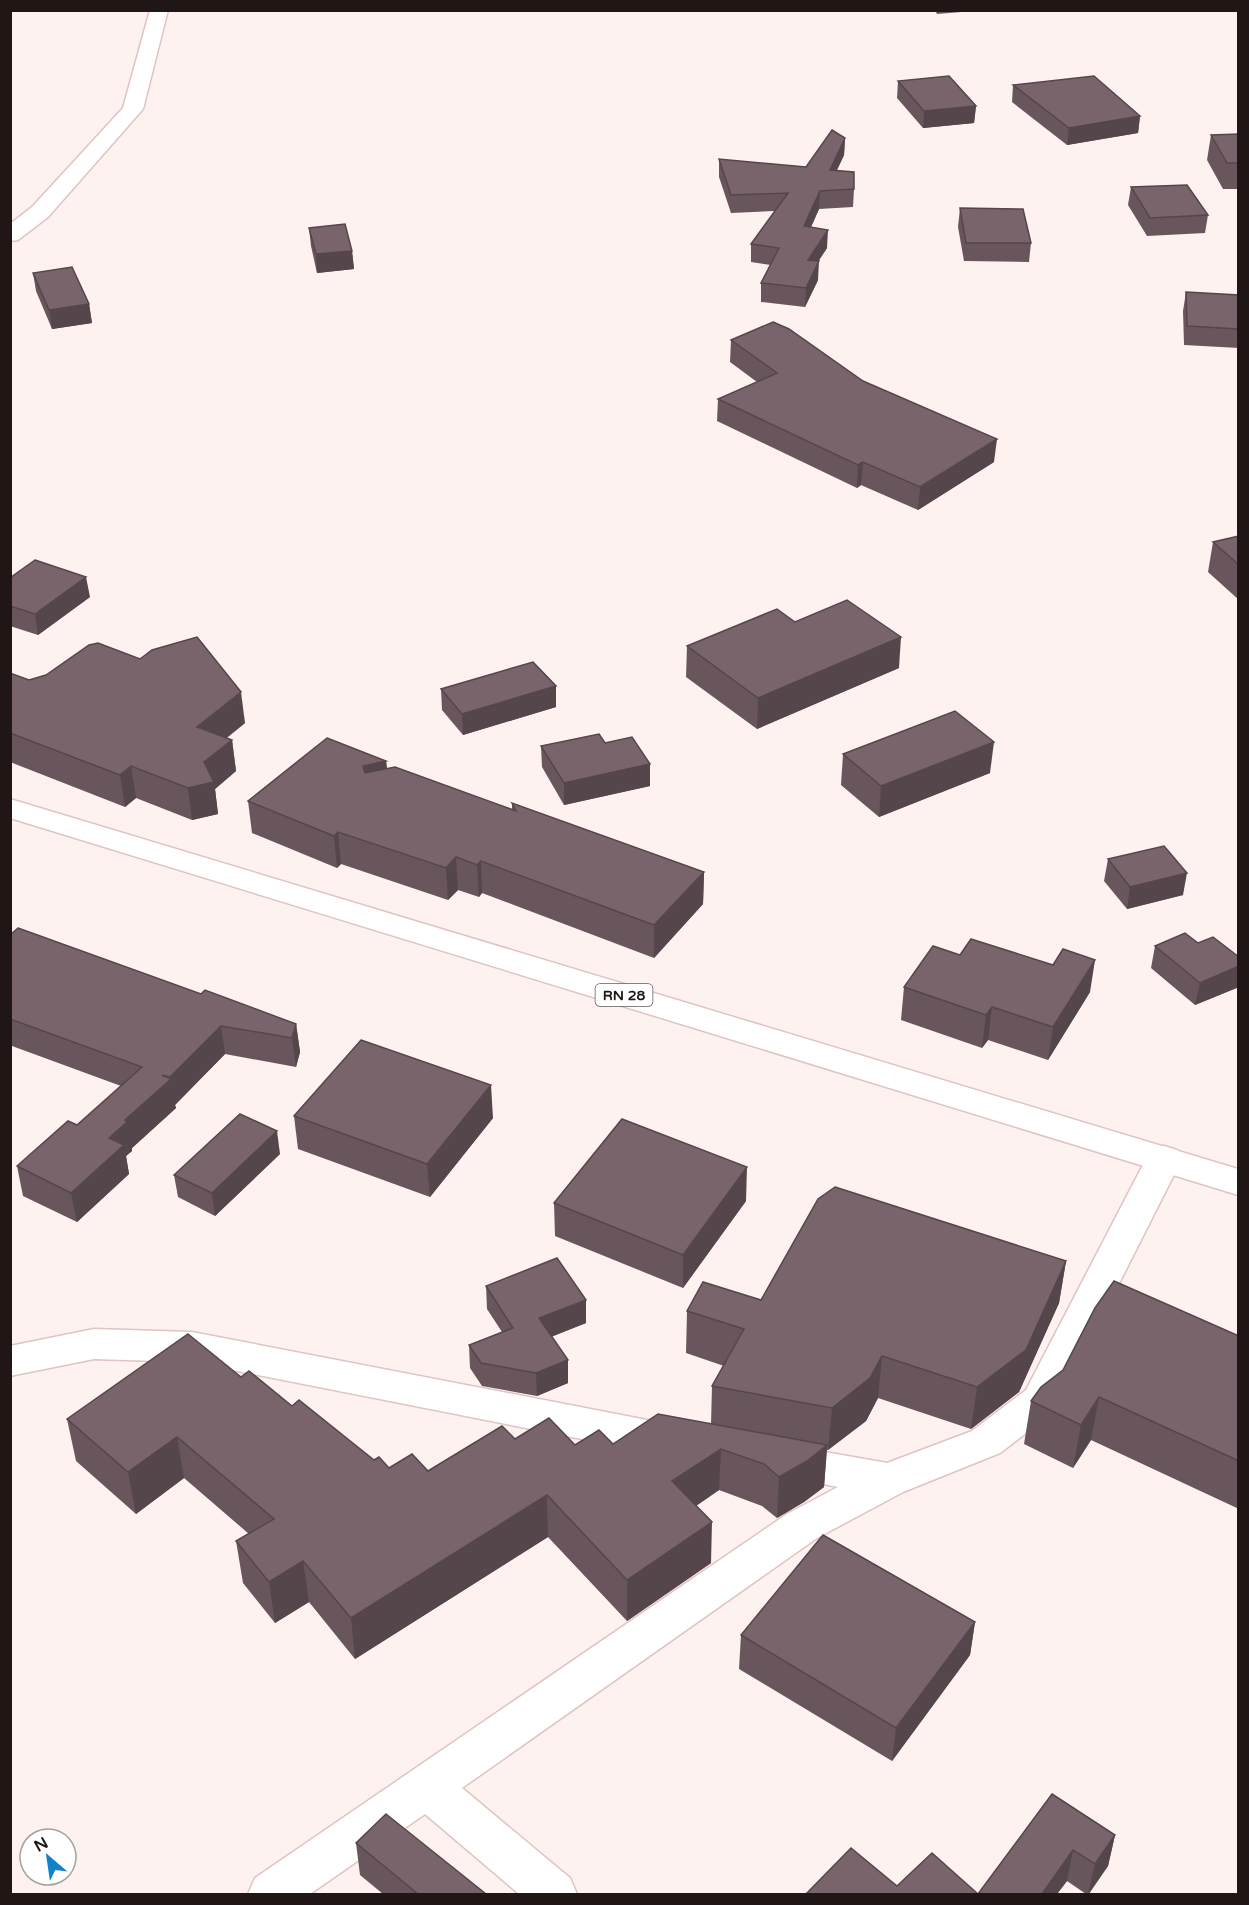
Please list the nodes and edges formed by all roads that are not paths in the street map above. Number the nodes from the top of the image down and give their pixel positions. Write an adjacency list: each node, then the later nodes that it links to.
1 (159, 10): 2 (street)
2 (10, 235)
3 (10, 808): 4 (street, RN 28)
4 (1164, 1160): 5 (street, RN 28); 9 (street)
5 (1239, 1182)
6 (10, 1361): 7 (street)
7 (703, 1446)
8 (749, 1455): 9 (street)
9 (888, 1480): 10 (street)
10 (428, 1787): 11 (street); 12 (street)
11 (272, 1894)
12 (553, 1894)

